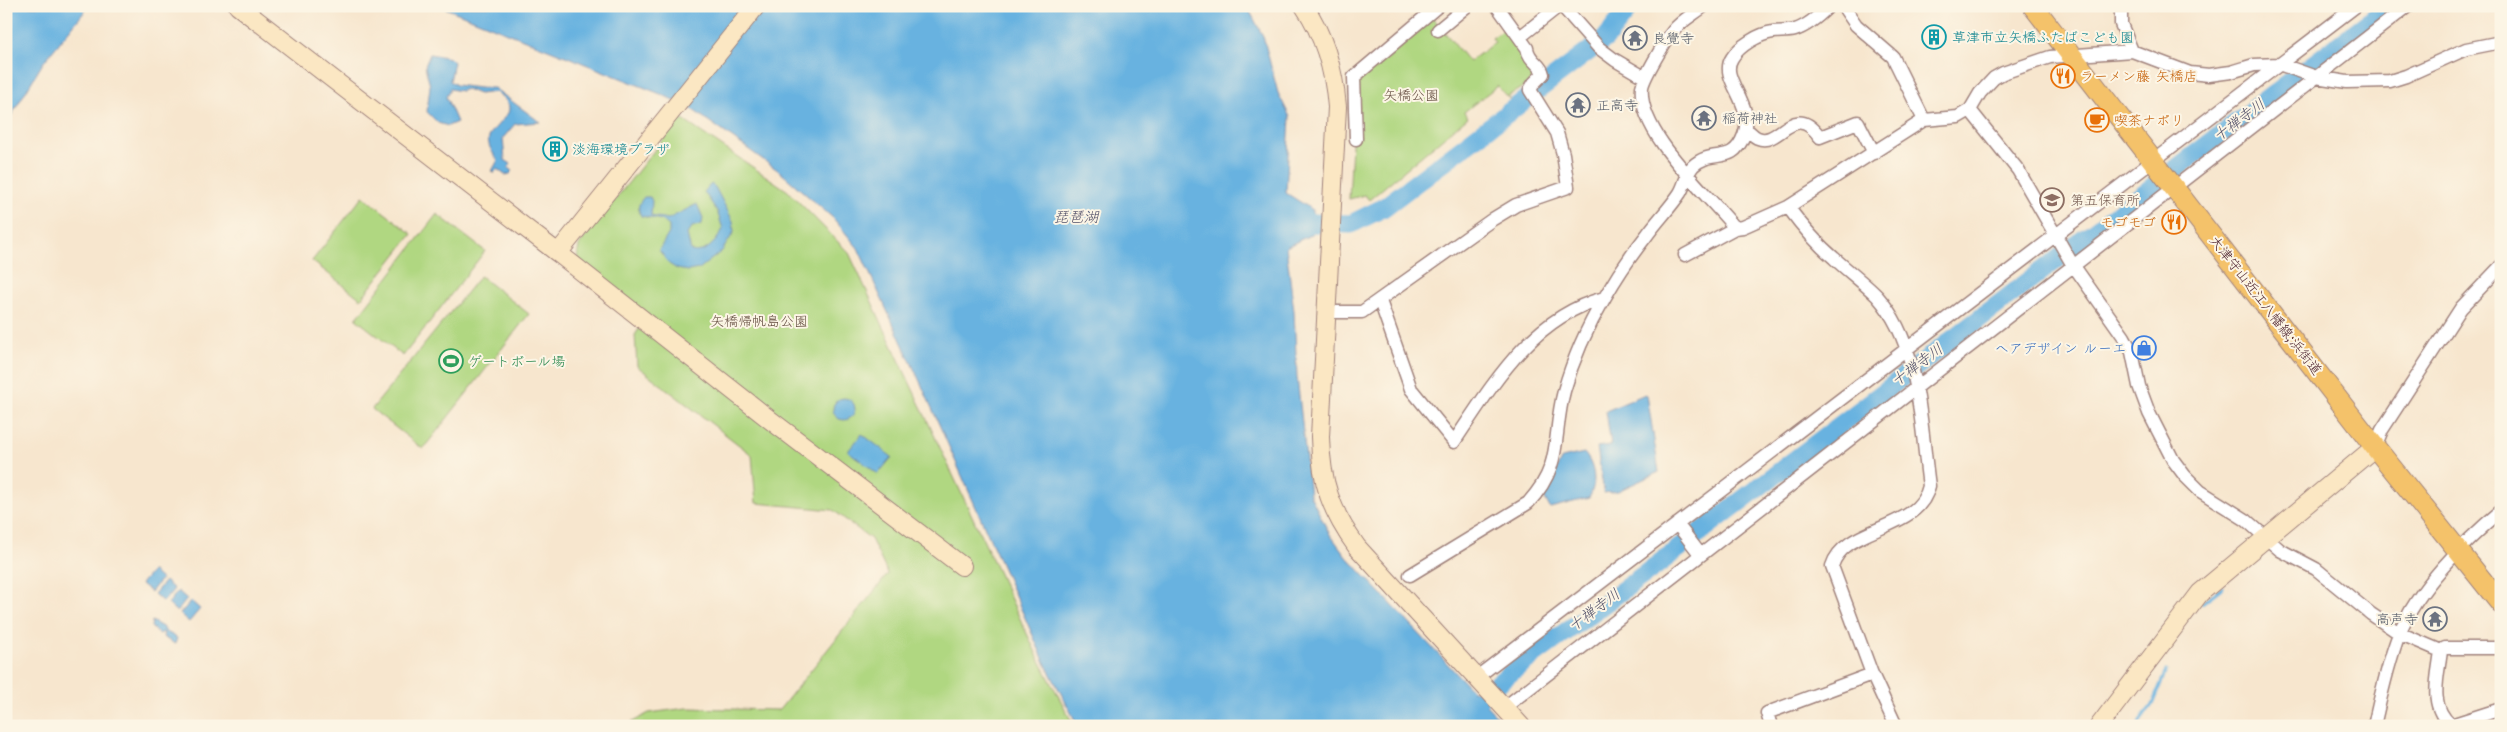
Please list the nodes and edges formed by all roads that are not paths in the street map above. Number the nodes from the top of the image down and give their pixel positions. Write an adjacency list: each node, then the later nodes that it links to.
1 (238, 6): 34 (street)
2 (756, 6): 34 (street)
3 (1304, 6): 40 (street)
4 (1438, 6): 26 (street)
5 (1467, 6): 15 (street)
6 (1498, 6): 16 (street)
7 (1561, 6): 16 (street); 22 (street)
8 (1704, 6): 22 (street)
9 (1829, 6): 25 (street)
10 (1843, 6): 24 (street)
11 (2033, 6): 19 (main road, 大津守山近江八幡線;浜街道)
12 (2121, 6): 18 (street)
13 (2356, 6): 20 (street)
14 (2408, 6): 21 (street)
15 (1438, 30)
16 (1520, 38): 39 (street)
17 (2501, 42): 21 (street)
18 (2132, 50): 19 (street); 20 (street)
19 (2071, 56): 23 (street); 28 (main road, 大津守山近江八幡線;浜街道)
20 (2281, 65): 21 (street); 28 (street)
21 (2314, 76): 30 (street)
22 (1644, 77): 29 (street)
23 (1970, 110): 24 (street); 33 (street)
24 (1924, 120): 27 (street)
25 (1746, 128): 27 (street); 29 (street)
26 (1356, 139)
27 (1874, 153): 31 (street)
28 (2154, 162): 30 (main road, 大津守山近江八幡線;浜街道); 33 (street)
29 (1688, 174): 32 (street); 38 (street)
30 (2173, 185): 36 (street); 43 (main road, 大津守山近江八幡線;浜街道)
31 (1788, 207): 32 (street); 41 (street)
32 (1735, 228): 35 (street)
33 (2056, 237): 36 (street); 41 (street)
34 (558, 253): 49 (street)
35 (1685, 255)
36 (2072, 263): 42 (street); 46 (street)
37 (2499, 274): 43 (street)
38 (1604, 298): 39 (street); 50 (street)
39 (1380, 301): 40 (street)
40 (1328, 312): 56 (street)
41 (1907, 351): 42 (street); 45 (street)
42 (1915, 385): 48 (street); 55 (street)
43 (2375, 447): 46 (street); 47 (main road, 大津守山近江八幡線;浜街道)
44 (2501, 511): 47 (street)
45 (1679, 526): 48 (street); 56 (street)
46 (2266, 538): 52 (street); 62 (street)
47 (2458, 551): 51 (main road, 大津守山近江八幡線;浜街道); 52 (street)
48 (1699, 552): 57 (street)
49 (962, 566)
50 (1410, 575)
51 (2501, 604)
52 (2400, 633): 54 (street); 63 (street)
53 (2501, 648): 54 (street)
54 (2441, 651): 64 (street)
55 (1872, 674): 60 (street); 61 (street)
56 (1479, 678): 57 (street)
57 (1503, 705): 59 (street)
58 (2501, 709): 64 (street)
59 (1521, 726)
60 (1771, 726)
61 (1895, 726)
62 (2098, 726)
63 (2374, 726)
64 (2451, 726)

